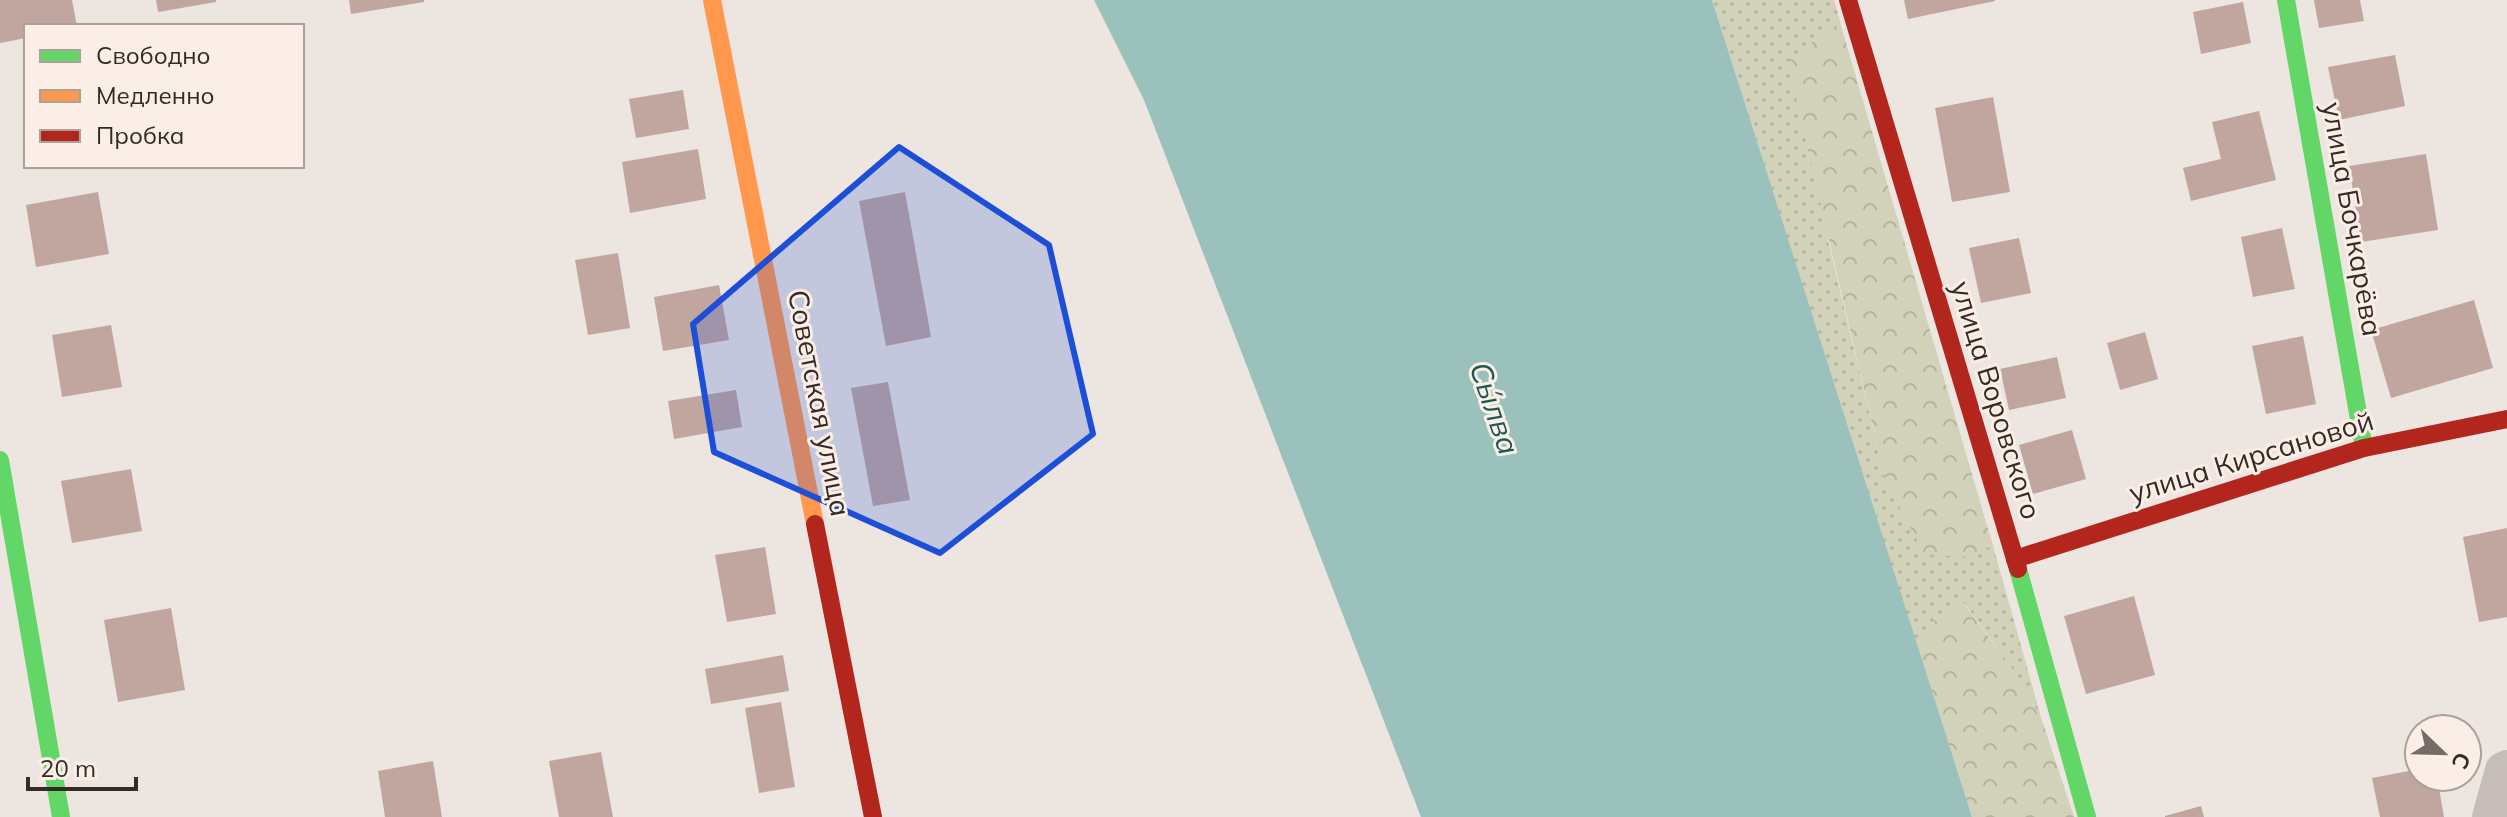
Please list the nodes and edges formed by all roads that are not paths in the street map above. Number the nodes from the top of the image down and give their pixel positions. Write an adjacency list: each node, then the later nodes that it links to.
1 (712, 0): 10 (street, Советская улица)
2 (1848, 0): 7 (street, улица Воровского)
3 (2286, 0): 5 (street, улица Бочкарёва)
4 (2507, 419): 5 (street, улица Кирсановой)
5 (2364, 448): 7 (street, улица Кирсановой)
6 (0, 460): 9 (street)
7 (2015, 559): 11 (street, улица Воровского)
8 (2507, 768): 12 (street)
9 (61, 817)
10 (873, 817)
11 (2087, 817)
12 (2490, 817)

